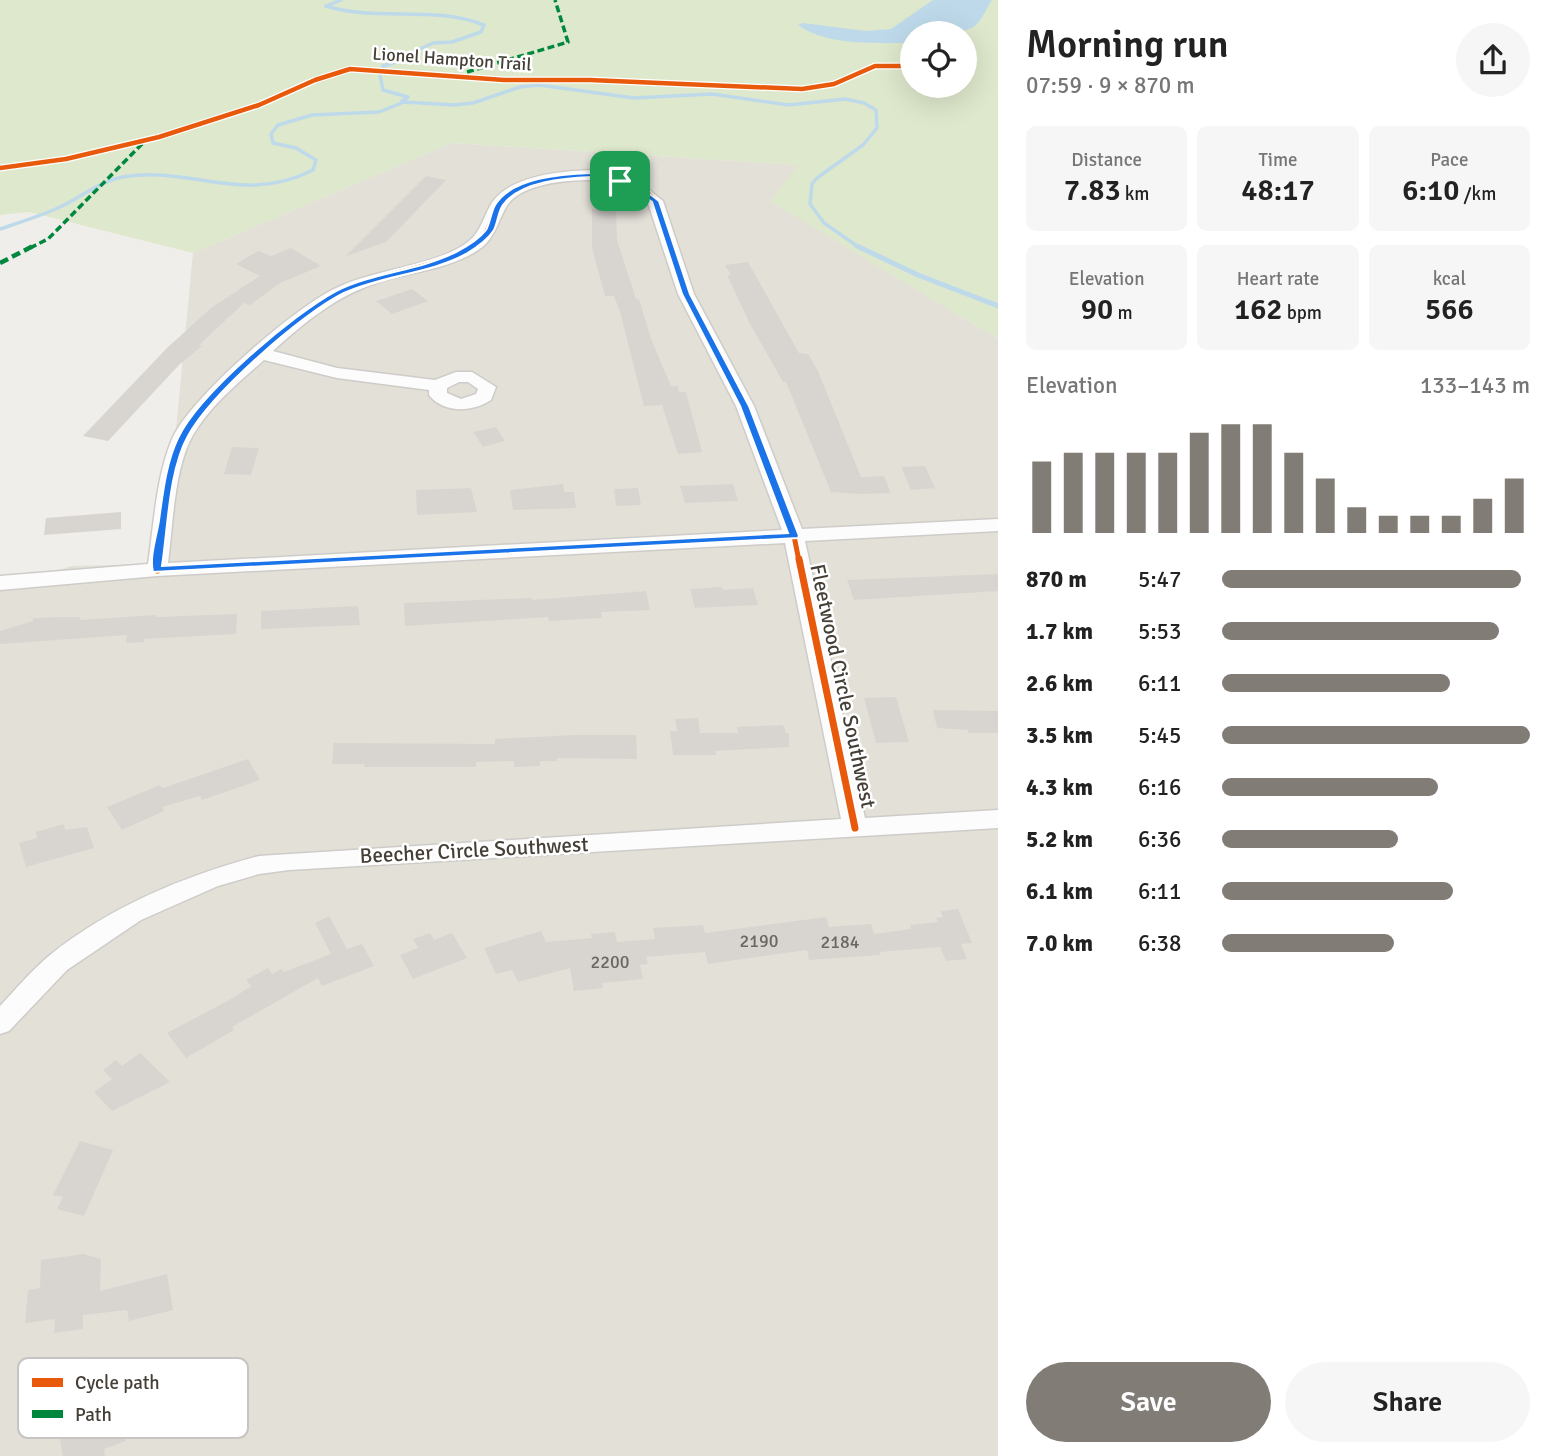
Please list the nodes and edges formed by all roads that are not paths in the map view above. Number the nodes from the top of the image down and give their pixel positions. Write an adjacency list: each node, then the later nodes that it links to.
1 (259, 353): 2 (street); 4 (street, Fleetwood Circle Southwest); 5 (street, Fleetwood Circle Southwest)
2 (438, 386)
3 (998, 525): 4 (street)
4 (794, 536): 5 (street); 8 (street, Fleetwood Circle Southwest)
5 (156, 569): 6 (street)
6 (0, 583)
7 (998, 819): 8 (street, Beecher Circle Southwest)
8 (855, 828): 9 (street, Beecher Circle Southwest)
9 (0, 1023)

